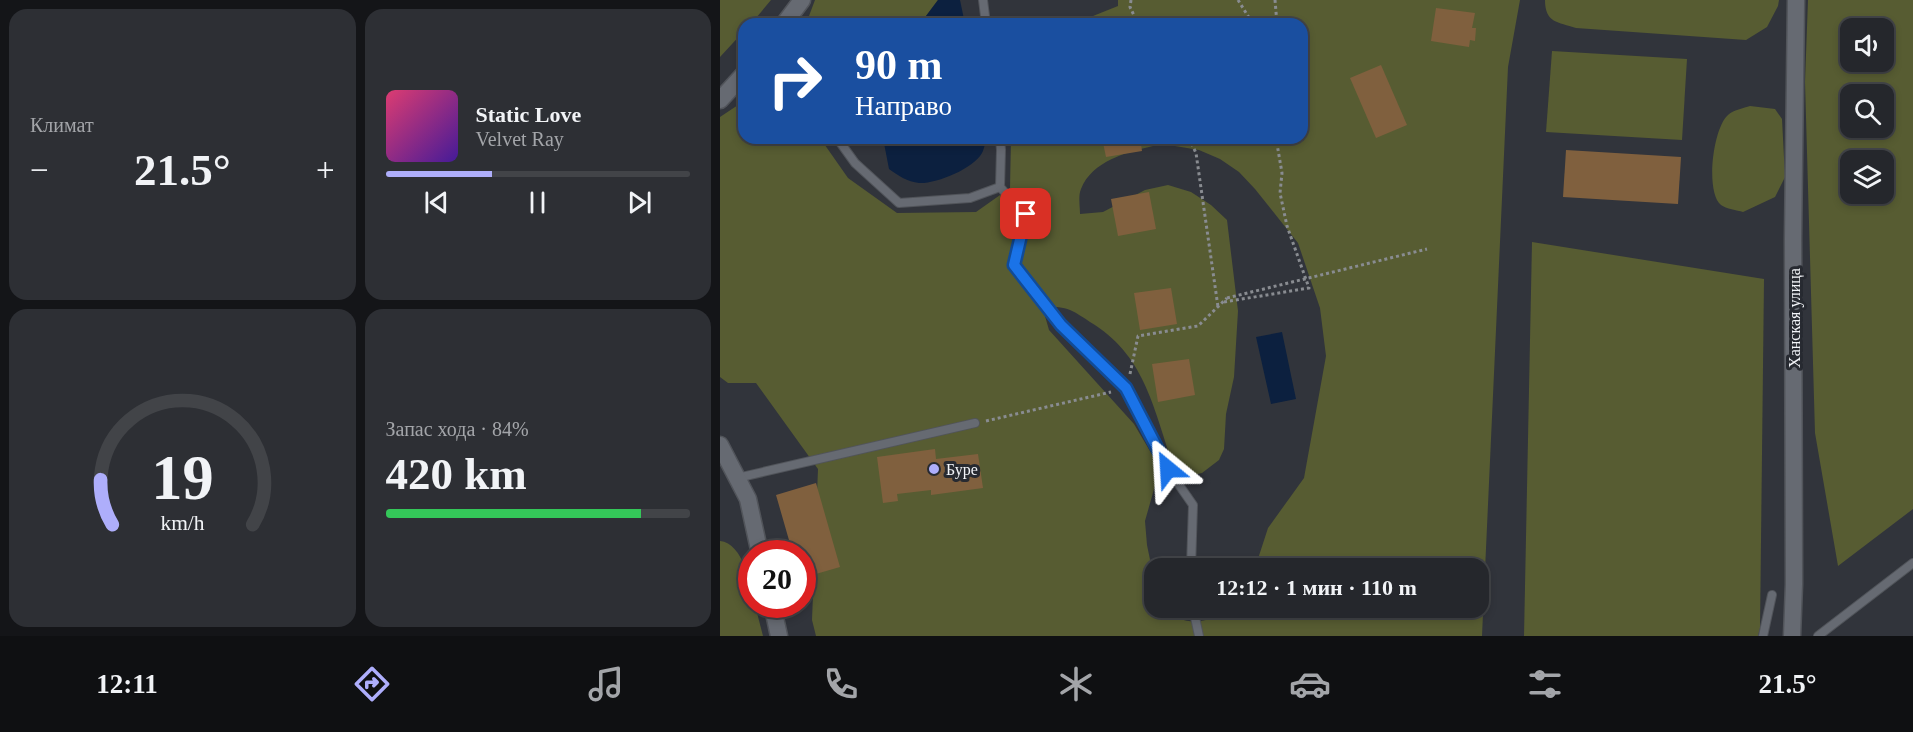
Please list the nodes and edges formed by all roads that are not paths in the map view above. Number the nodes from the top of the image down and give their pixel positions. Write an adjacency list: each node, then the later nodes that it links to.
1 (802, 0): 4 (street)
2 (983, 0): 5 (lane)
3 (1796, 0): 23 (street, Ханская улица)
4 (788, 18)
5 (985, 18)
6 (738, 80): 7 (street)
7 (720, 100)
8 (841, 144): 10 (lane)
9 (1000, 144): 10 (lane)
10 (1000, 187): 15 (lane)
11 (975, 423): 13 (lane)
12 (720, 445): 13 (street)
13 (737, 478): 14 (street)
14 (757, 540)
15 (1191, 558)
16 (1913, 564): 24 (lane)
17 (1772, 595): 22 (lane)
18 (775, 618): 20 (street)
19 (1195, 618): 21 (lane)
20 (779, 636)
21 (1199, 636)
22 (1763, 636)
23 (1792, 636)
24 (1818, 636)

